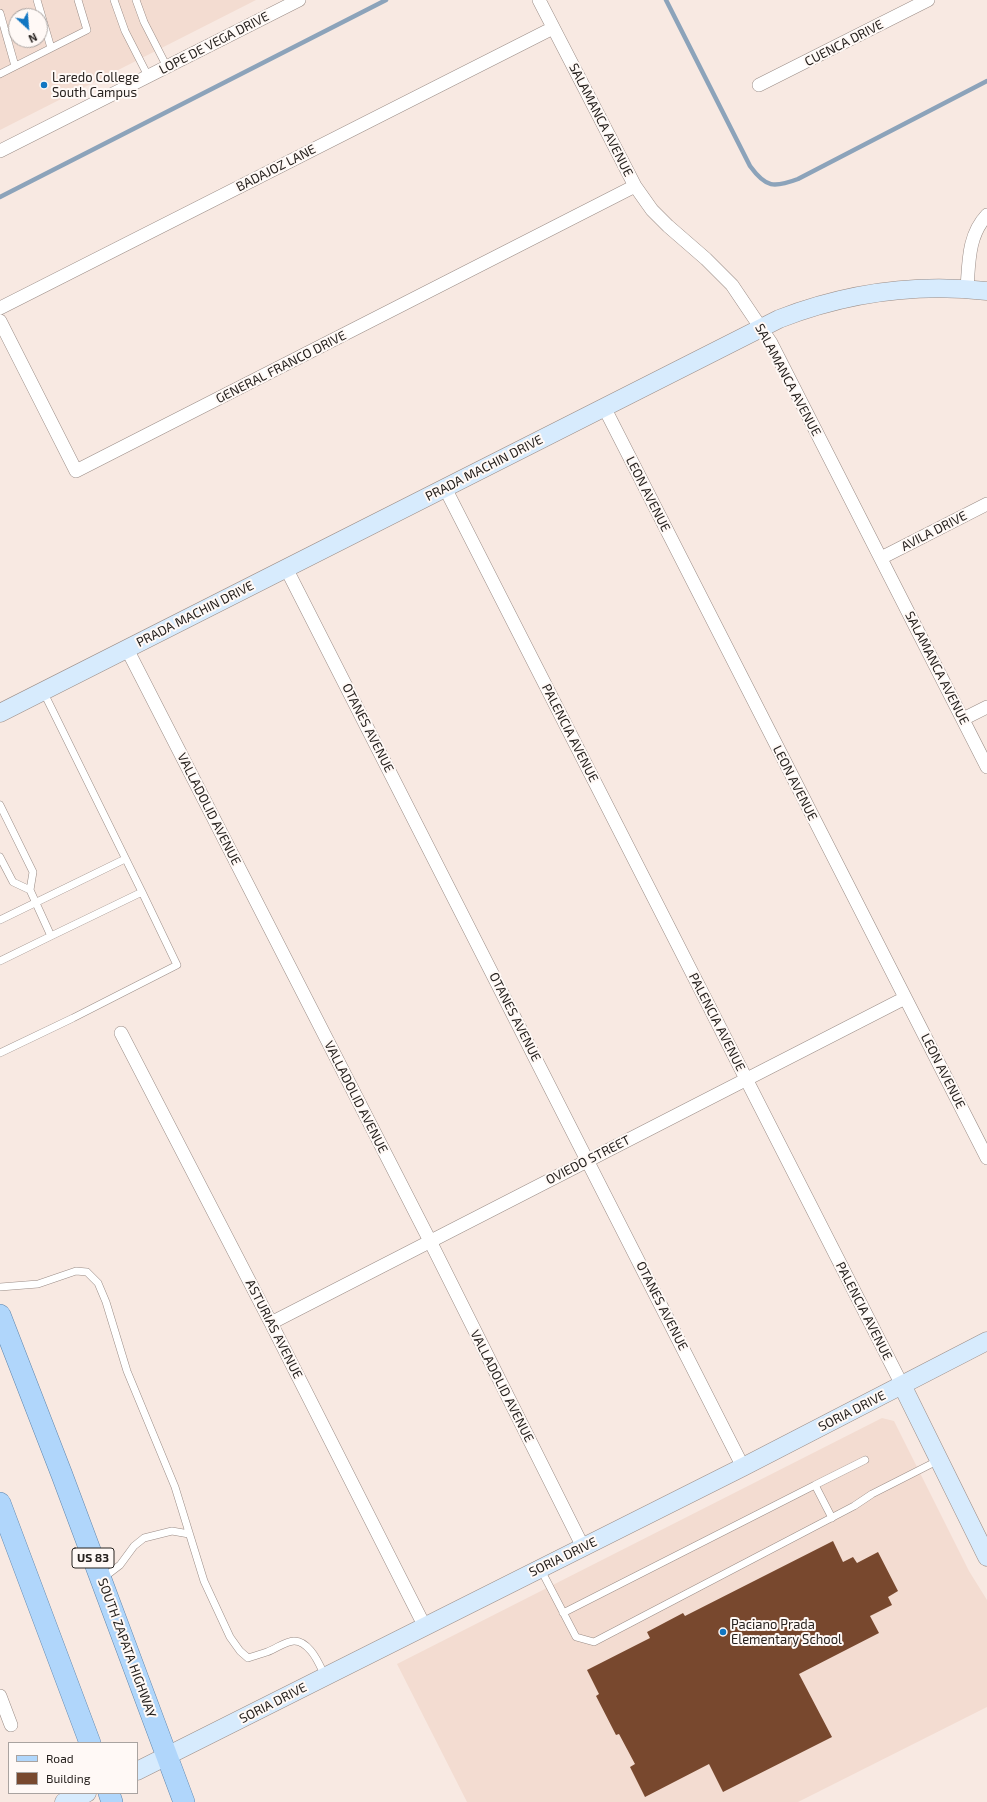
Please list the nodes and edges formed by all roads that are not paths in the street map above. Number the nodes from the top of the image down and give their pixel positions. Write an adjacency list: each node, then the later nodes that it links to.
1 (37, 0): 10 (lane)
2 (78, 0): 10 (lane)
3 (114, 0): 14 (lane)
4 (136, 0): 12 (lane)
5 (299, 0): 12 (street, LOPE DE VEGA DRIVE)
6 (539, 0): 9 (street, SALAMANCA AVENUE)
7 (928, 0): 15 (street, CUENCA DRIVE)
8 (0, 13): 11 (lane)
9 (553, 28): 17 (street, SALAMANCA AVENUE); 21 (street, BADAJOZ LANE)
10 (50, 48): 11 (lane)
11 (15, 66): 13 (lane)
12 (167, 67): 14 (street, LOPE DE VEGA DRIVE)
13 (0, 74)
14 (148, 76): 16 (street, LOPE DE VEGA DRIVE)
15 (759, 85)
16 (0, 151)
17 (635, 186): 22 (street, GENERAL FRANCO DRIVE); 23 (street, SALAMANCA AVENUE)
18 (987, 214): 19 (street)
19 (968, 288): 20 (street, PRADA MACHIN DRIVE); 23 (street, PRADA MACHIN DRIVE)
20 (987, 291)
21 (0, 308)
22 (0, 320)
23 (761, 327): 24 (street, PRADA MACHIN DRIVE); 27 (street, SALAMANCA AVENUE)
24 (604, 407): 25 (street, PRADA MACHIN DRIVE); 44 (street, LEON AVENUE)
25 (444, 488): 28 (street, PRADA MACHIN DRIVE); 47 (street, PALENCIA AVENUE)
26 (987, 504): 27 (street, AVILA DRIVE)
27 (881, 558): 33 (street, SALAMANCA AVENUE)
28 (286, 568): 29 (street, PRADA MACHIN DRIVE); 49 (street, OTANES AVENUE)
29 (127, 649): 30 (street, PRADA MACHIN DRIVE); 50 (street, VALLADOLID AVENUE)
30 (43, 691): 32 (street, PRADA MACHIN DRIVE); 37 (lane)
31 (987, 707): 33 (street)
32 (0, 713)
33 (963, 719): 34 (street, SALAMANCA AVENUE)
34 (987, 767)
35 (0, 805): 38 (lane)
36 (0, 857): 38 (lane)
37 (124, 859): 39 (lane); 40 (lane)
38 (30, 890): 40 (lane)
39 (142, 892): 42 (lane); 46 (lane)
40 (36, 902): 41 (lane); 42 (lane)
41 (0, 920)
42 (51, 936): 43 (lane)
43 (0, 961)
44 (905, 998): 47 (street, OVIEDO STREET); 48 (street, LEON AVENUE)
45 (121, 1033): 53 (street, ASTURIAS AVENUE)
46 (0, 1053)
47 (747, 1079): 49 (street, OVIEDO STREET); 55 (street, PALENCIA AVENUE)
48 (987, 1158)
49 (588, 1160): 50 (street, OVIEDO STREET); 58 (street, OTANES AVENUE)
50 (430, 1241): 53 (street, OVIEDO STREET); 63 (street, VALLADOLID AVENUE)
51 (0, 1287): 62 (lane)
52 (0, 1315): 66 (main road, SOUTH ZAPATA HIGHWAY / US 83)
53 (271, 1323): 68 (street, ASTURIAS AVENUE)
54 (987, 1341): 55 (street, SORIA DRIVE)
55 (902, 1385): 57 (street, PALENCIA AVENUE); 58 (street, SORIA DRIVE)
56 (865, 1460): 59 (lane)
57 (939, 1460): 61 (lane); 64 (street, PALENCIA AVENUE)
58 (742, 1467): 63 (street, SORIA DRIVE)
59 (815, 1486): 61 (lane); 67 (lane)
60 (0, 1503): 72 (main road)
61 (832, 1518): 67 (lane)
62 (189, 1534): 66 (lane); 69 (lane)
63 (583, 1547): 65 (street, SORIA DRIVE)
64 (987, 1557)
65 (540, 1568): 67 (lane); 68 (street, SORIA DRIVE)
66 (101, 1579): 73 (main road, SOUTH ZAPATA HIGHWAY / US 83)
67 (563, 1613)
68 (425, 1627): 69 (street, SORIA DRIVE)
69 (326, 1677): 73 (street, SORIA DRIVE)
70 (0, 1696): 71 (street)
71 (11, 1725)
72 (90, 1742)
73 (167, 1756): 74 (street, SORIA DRIVE); 77 (main road, SOUTH ZAPATA HIGHWAY / US 83)
74 (138, 1770)
75 (84, 1794): 76 (street)
76 (64, 1802)
77 (184, 1802)

